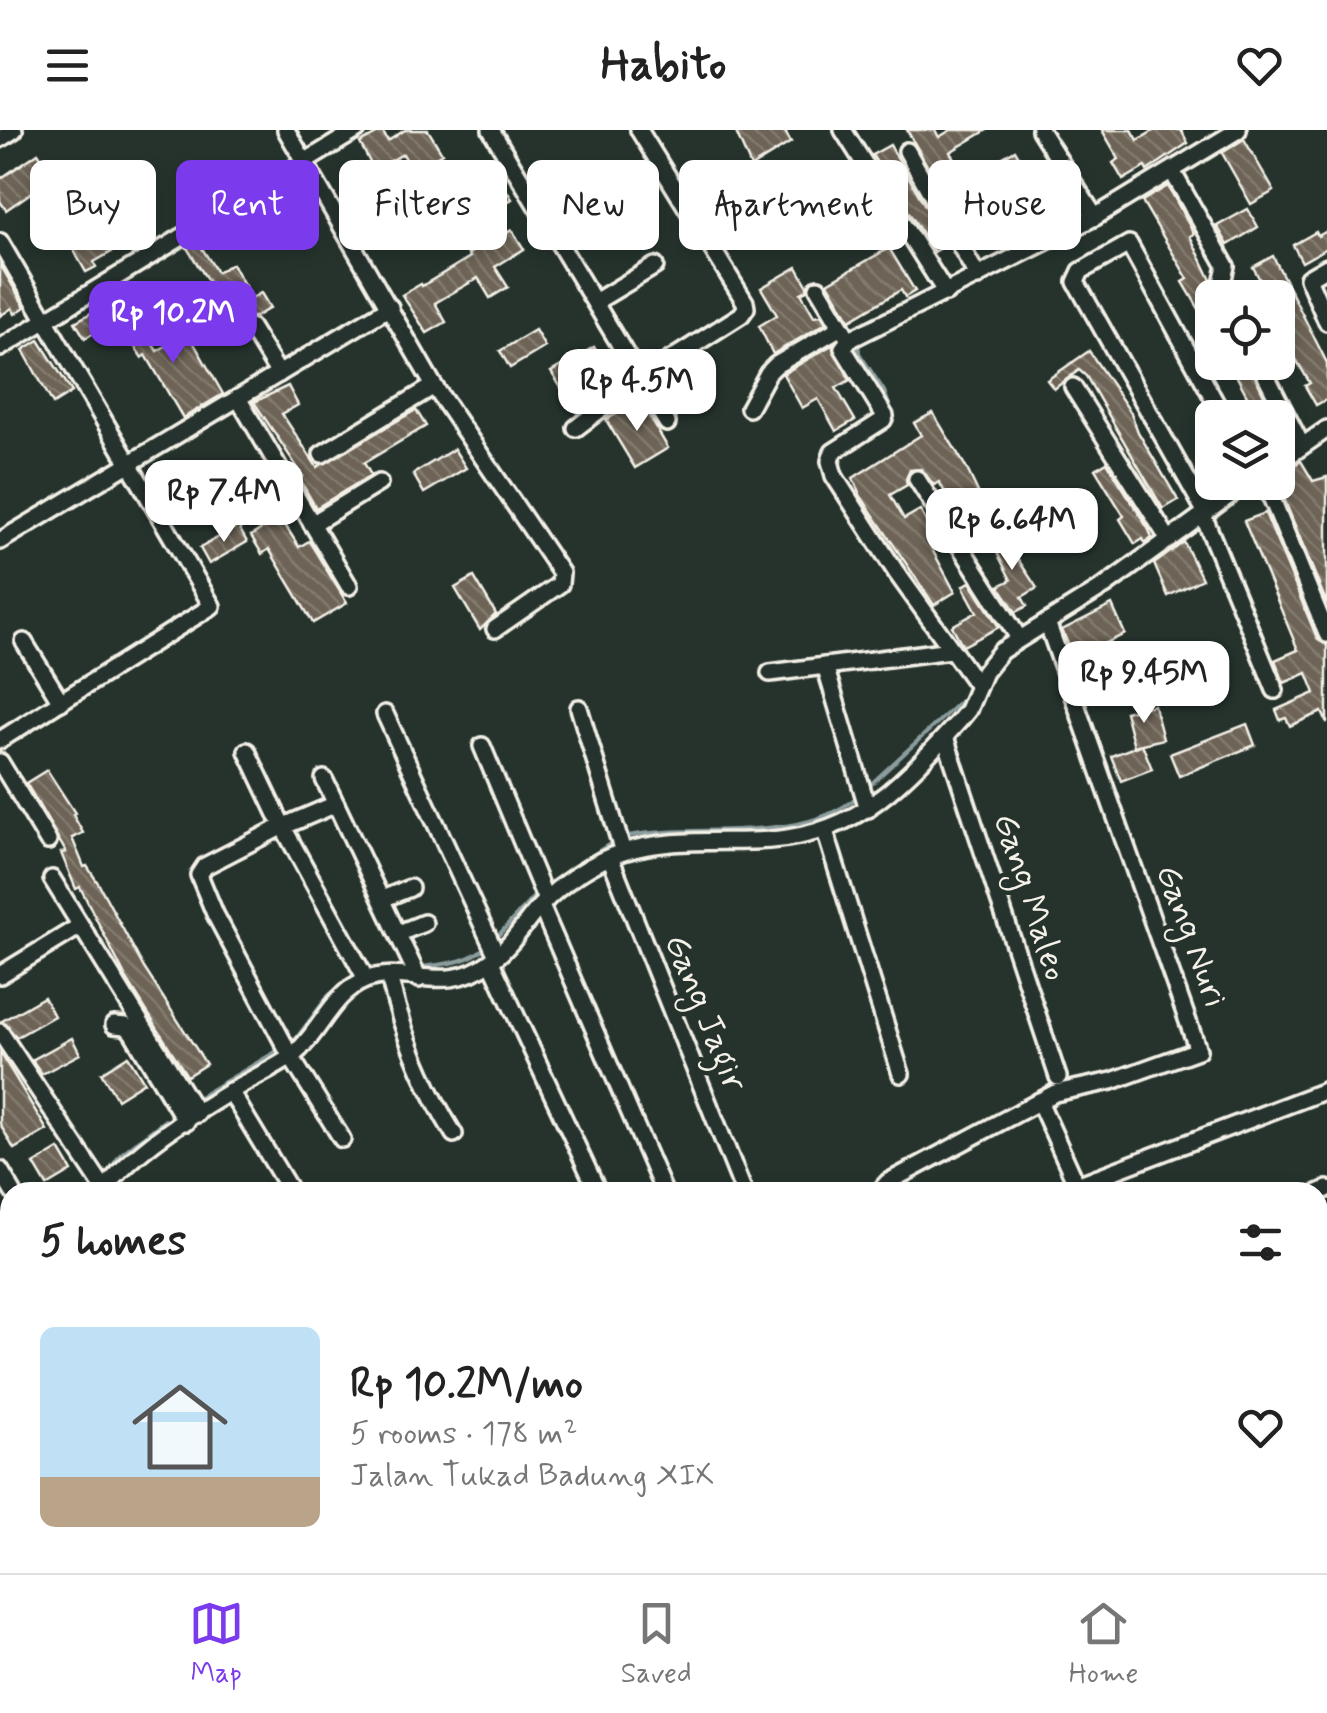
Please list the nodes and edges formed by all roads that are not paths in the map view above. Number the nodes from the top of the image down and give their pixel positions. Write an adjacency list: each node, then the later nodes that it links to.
1 (14, 130): 9 (street)
2 (286, 130): 11 (street)
3 (357, 130): 12 (street)
4 (491, 130): 24 (street)
5 (639, 130): 32 (street)
6 (843, 130): 23 (street)
7 (1040, 130): 15 (street)
8 (1237, 130): 15 (street)
9 (0, 139)
10 (906, 151): 20 (street)
11 (303, 160)
12 (307, 160)
13 (1176, 178): 21 (street)
14 (319, 187): 25 (street)
15 (1095, 217): 20 (street)
16 (176, 241): 26 (street)
17 (0, 242): 26 (street)
18 (655, 266): 24 (street)
19 (1327, 268): 27 (street)
20 (978, 277): 23 (street)
21 (1223, 280)
22 (818, 288): 29 (street)
23 (946, 293): 29 (street)
24 (595, 302): 32 (street)
25 (390, 307): 31 (street); 34 (street)
26 (48, 320): 30 (street); 45 (street)
27 (1327, 322)
28 (250, 327): 31 (street)
29 (845, 333): 38 (street); 62 (street)
30 (0, 348)
31 (278, 374): 36 (street)
32 (640, 379): 39 (street); 40 (street)
33 (1268, 380): 42 (street)
34 (434, 386): 44 (street); 58 (street)
35 (1074, 387): 54 (street)
36 (238, 398): 45 (street); 53 (street)
37 (1214, 400): 48 (street)
38 (748, 408)
39 (668, 423)
40 (576, 428)
41 (1327, 429): 42 (street)
42 (1302, 446): 43 (street)
43 (1295, 451)
44 (322, 454)
45 (131, 461): 55 (street); 67 (street)
46 (917, 479): 60 (street)
47 (379, 483): 53 (street)
48 (1195, 498)
49 (1196, 500): 52 (street)
50 (1223, 500): 52 (street)
51 (1272, 500): 59 (street)
52 (1204, 514): 54 (street); 66 (street)
53 (312, 524): 56 (street)
54 (1168, 540): 57 (street)
55 (0, 542)
56 (349, 586)
57 (1046, 622): 60 (street); 102 (street, Gang Nuri)
58 (495, 629)
59 (1327, 634)
60 (1019, 638): 65 (street)
61 (24, 642): 67 (street)
62 (951, 650): 63 (street); 65 (street)
63 (825, 666): 64 (street); 77 (street)
64 (770, 673)
65 (978, 686): 70 (street)
66 (1274, 690)
67 (61, 702): 71 (street)
68 (579, 708): 81 (street)
69 (385, 714): 89 (street)
70 (945, 737): 77 (street); 99 (street, Gang Maleo)
71 (0, 740)
72 (482, 746): 85 (street)
73 (247, 751): 78 (street)
74 (0, 762): 80 (street)
75 (324, 779): 76 (street)
76 (336, 804): 78 (street); 84 (street)
77 (868, 810): 79 (street)
78 (283, 827): 93 (street); 96 (street)
79 (825, 830): 81 (street); 98 (street)
80 (48, 841)
81 (612, 856): 85 (street); 97 (street, Gang Jagir); 111 (street, Gang Jagir)
82 (52, 879): 87 (street)
83 (410, 888): 84 (street)
84 (382, 899): 88 (street)
85 (543, 903): 89 (street); 110 (street)
86 (424, 922): 88 (street)
87 (80, 926): 90 (street); 103 (street)
88 (398, 933): 92 (street)
89 (494, 959): 92 (street); 109 (street)
90 (0, 974)
91 (390, 977): 92 (street); 93 (street); 104 (street)
92 (419, 978)
93 (366, 980): 96 (street)
94 (114, 1025): 103 (street)
95 (0, 1032): 106 (street)
96 (291, 1057): 101 (street); 105 (street)
97 (683, 1060)
98 (901, 1074)
99 (1058, 1076)
100 (1327, 1090): 114 (street)
101 (230, 1091): 103 (street); 108 (street)
102 (1038, 1101): 112 (street, Gang Nuri); 113 (street)
103 (192, 1118): 107 (street)
104 (454, 1134)
105 (342, 1139)
106 (98, 1182)
107 (110, 1182)
108 (284, 1182)
109 (594, 1182)
110 (660, 1182)
111 (740, 1182)
112 (888, 1182)
113 (1075, 1182)
114 (1093, 1182)

